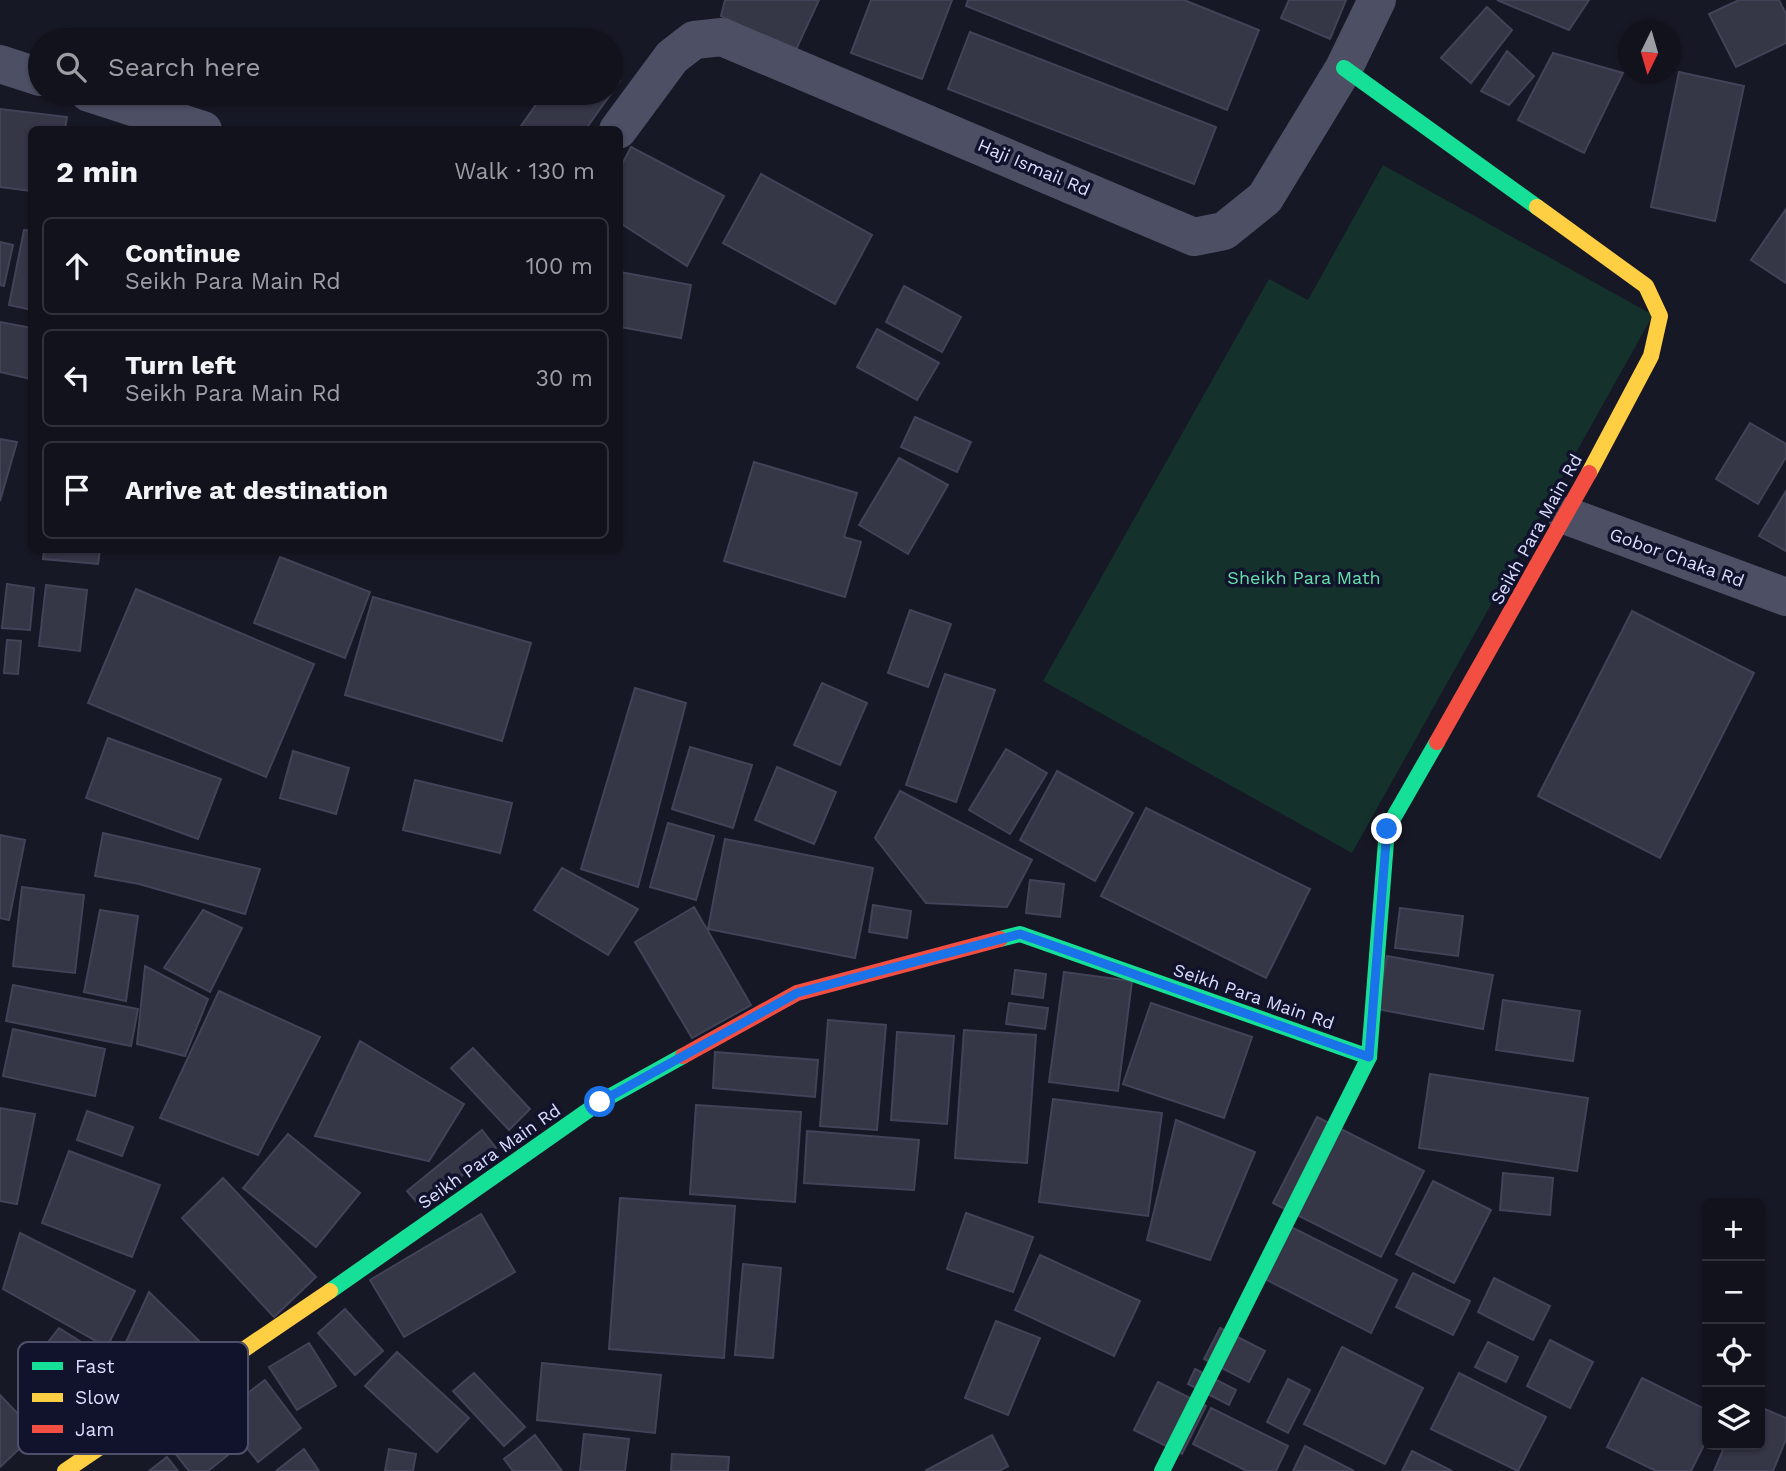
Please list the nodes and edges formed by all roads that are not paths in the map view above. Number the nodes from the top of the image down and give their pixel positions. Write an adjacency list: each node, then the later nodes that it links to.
1 (1377, 0): 3 (street, Haji Ismail Rd)
2 (0, 64): 4 (street)
3 (1344, 68): 7 (street, Haji Ismail Rd); 8 (street, Seikh Para Main Rd)
4 (28, 73)
5 (126, 105): 6 (street)
6 (191, 126)
7 (621, 126)
8 (1567, 516): 9 (street, Gobor Chaka Rd); 10 (street, Seikh Para Main Rd)
9 (1786, 597)
10 (1369, 1057): 11 (street, Seikh Para Main Rd); 14 (street)
11 (248, 1347)
12 (90, 1454): 13 (street, Seikh Para Main Rd)
13 (65, 1471)
14 (1162, 1471)

